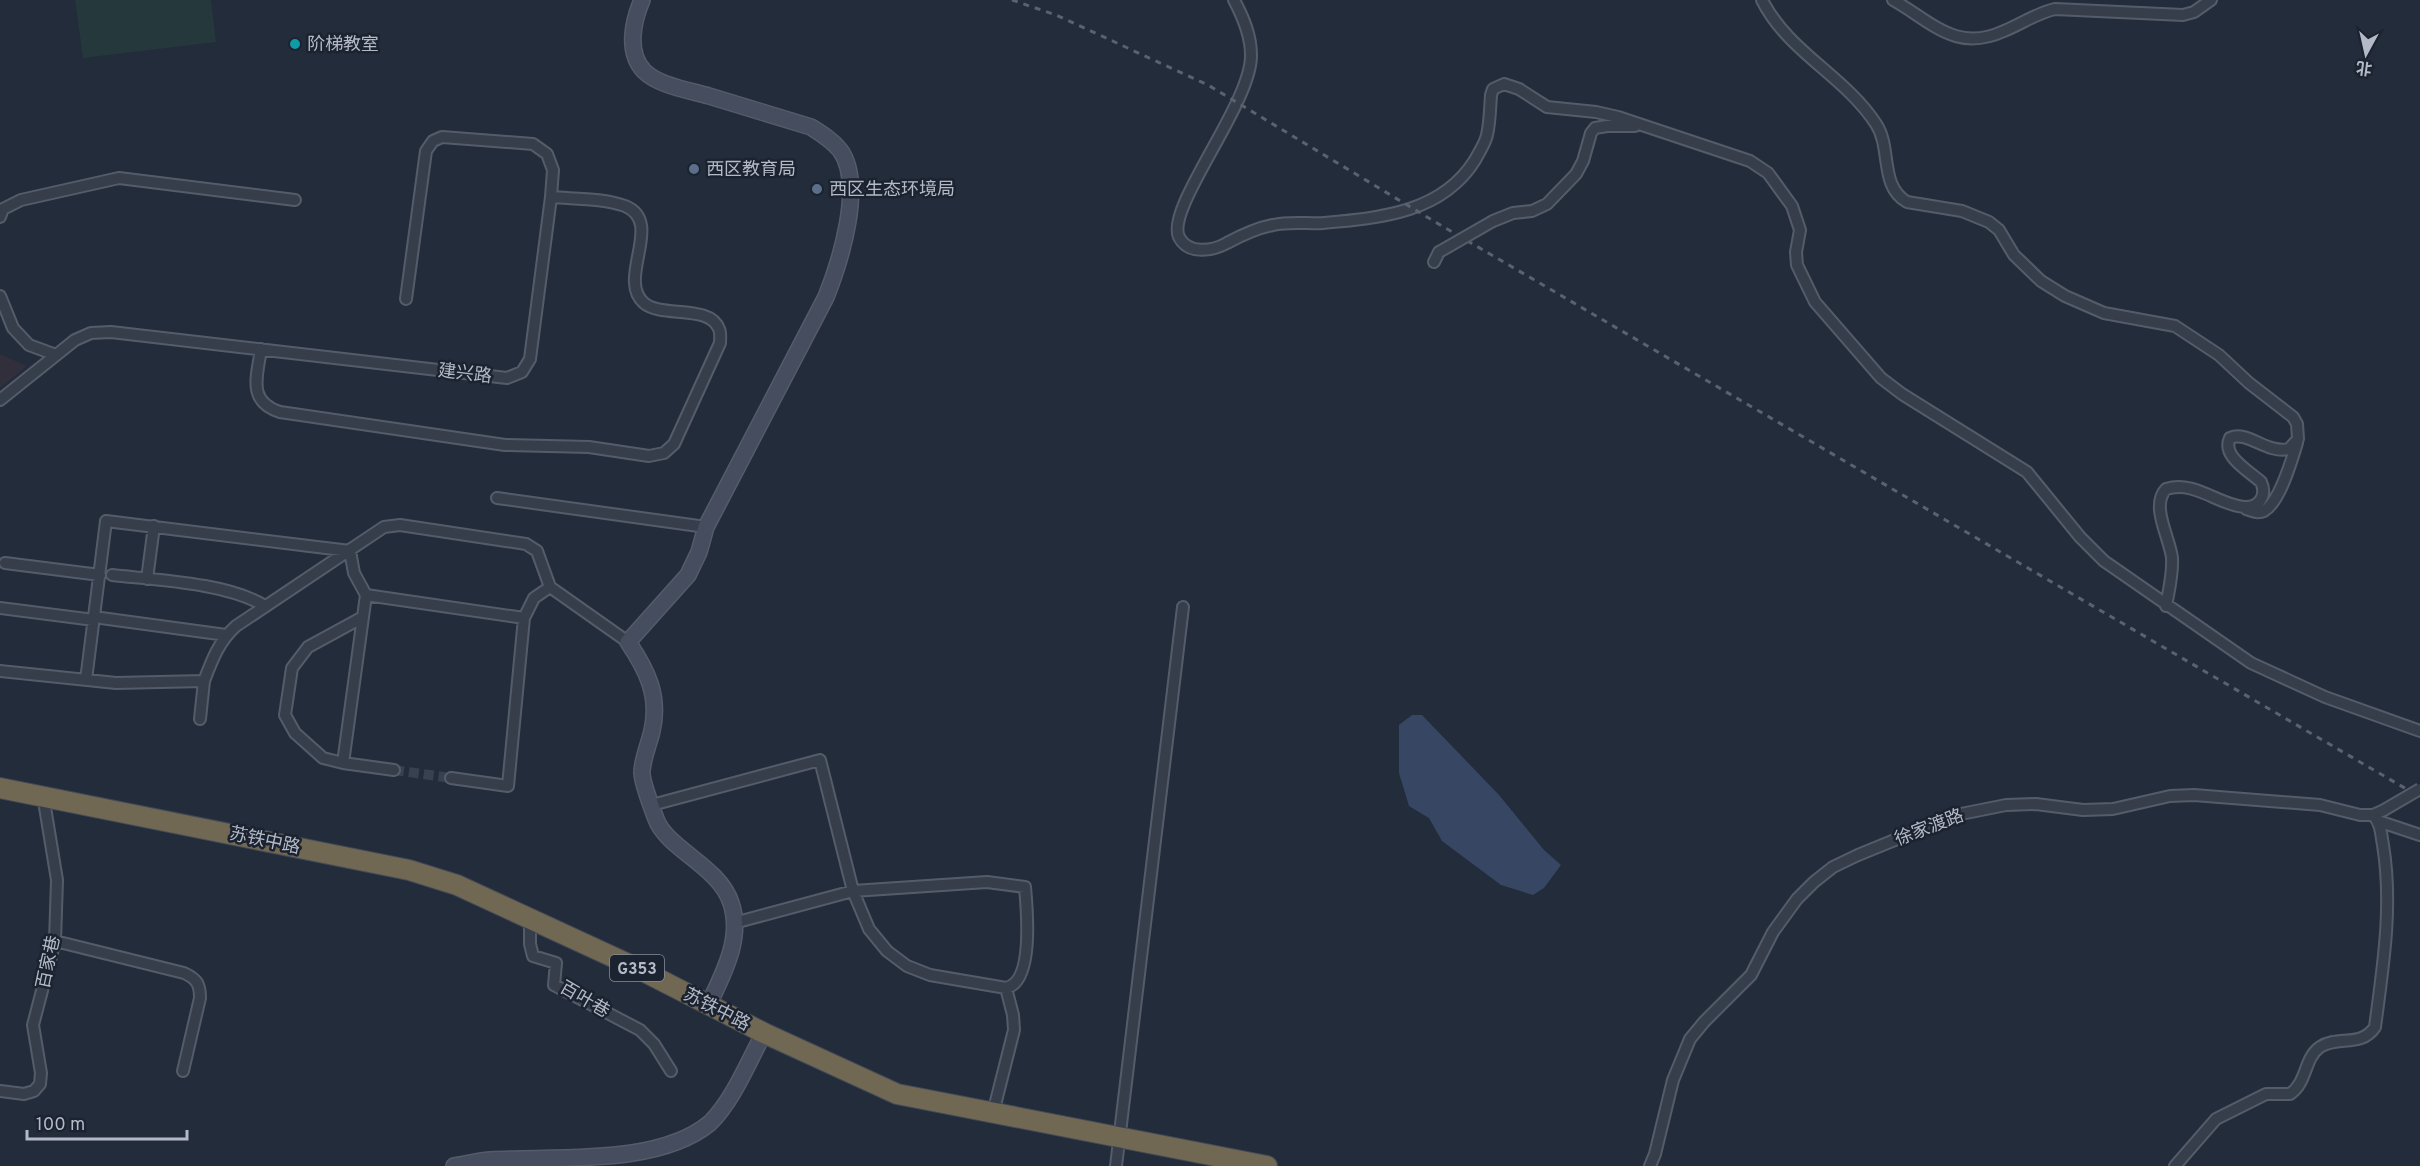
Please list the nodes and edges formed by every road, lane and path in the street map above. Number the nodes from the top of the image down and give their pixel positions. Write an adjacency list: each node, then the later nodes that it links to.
1 (642, 0): 20 (street)
2 (1234, 0): 6 (street)
3 (1762, 0): 16 (street)
4 (1893, 0): 5 (street)
5 (2211, 0)
6 (1647, 126): 10 (street, bridge); 29 (street)
7 (551, 197): 12 (street, 建兴路); 13 (street, 建兴路); 13 (street)
8 (295, 200): 9 (street)
9 (0, 217)
10 (1434, 262)
11 (0, 296): 14 (street)
12 (406, 299)
13 (261, 349): 14 (street, 建兴路)
14 (56, 355): 15 (street, 建兴路)
15 (0, 400)
16 (2298, 439): 18 (street); 18 (street)
17 (497, 498): 20 (street)
18 (2240, 507): 29 (street)
19 (154, 526): 21 (street); 23 (street); 25 (street)
20 (706, 527): 36 (street)
21 (350, 551): 26 (street); 27 (street); 28 (street)
22 (5, 563): 23 (street)
23 (100, 575): 34 (street)
24 (112, 575): 25 (street)
25 (147, 579): 28 (street)
26 (550, 587): 33 (street); 36 (street)
27 (366, 595): 32 (street); 33 (street)
28 (265, 606): 35 (street)
29 (2166, 606): 41 (street)
30 (1183, 607): 62 (street)
31 (0, 608): 34 (street)
32 (363, 617): 42 (street); 42 (street)
33 (524, 618): 44 (street)
34 (98, 619): 35 (street); 38 (street)
35 (226, 635): 39 (street)
36 (628, 642): 48 (street)
37 (0, 671): 38 (street)
38 (86, 680): 39 (street)
39 (204, 681): 40 (street)
40 (200, 719)
41 (2420, 731)
42 (343, 763): 43 (street)
43 (394, 770)
44 (451, 778)
45 (0, 788): 47 (highway, 苏铁中路 / G353)
46 (2420, 789): 49 (street, bridge)
47 (43, 795): 52 (highway, 苏铁中路 / G353); 54 (street, 百家巷)
48 (652, 805): 51 (street); 53 (street)
49 (2376, 818): 50 (street, 徐家渡路); 66 (street, 徐家渡路); 67 (street)
50 (2420, 835)
51 (853, 891): 53 (street); 55 (street); 55 (street)
52 (530, 919): 56 (highway, 苏铁中路 / G353); 59 (street, 百叶巷)
53 (735, 923): 56 (street)
54 (55, 940): 58 (street); 60 (street, 百家巷)
55 (1006, 988): 61 (street)
56 (710, 1004): 57 (highway, 苏铁中路 / G353)
57 (764, 1033): 61 (highway, 苏铁中路 / G353); 63 (street)
58 (183, 1071)
59 (671, 1071)
60 (0, 1091)
61 (993, 1113): 62 (highway, 苏铁中路 / G353)
62 (1120, 1137): 64 (street); 65 (highway, 苏铁中路 / G353)
63 (454, 1166)
64 (1116, 1166)
65 (1267, 1166)
66 (1650, 1166)
67 (2175, 1166)

